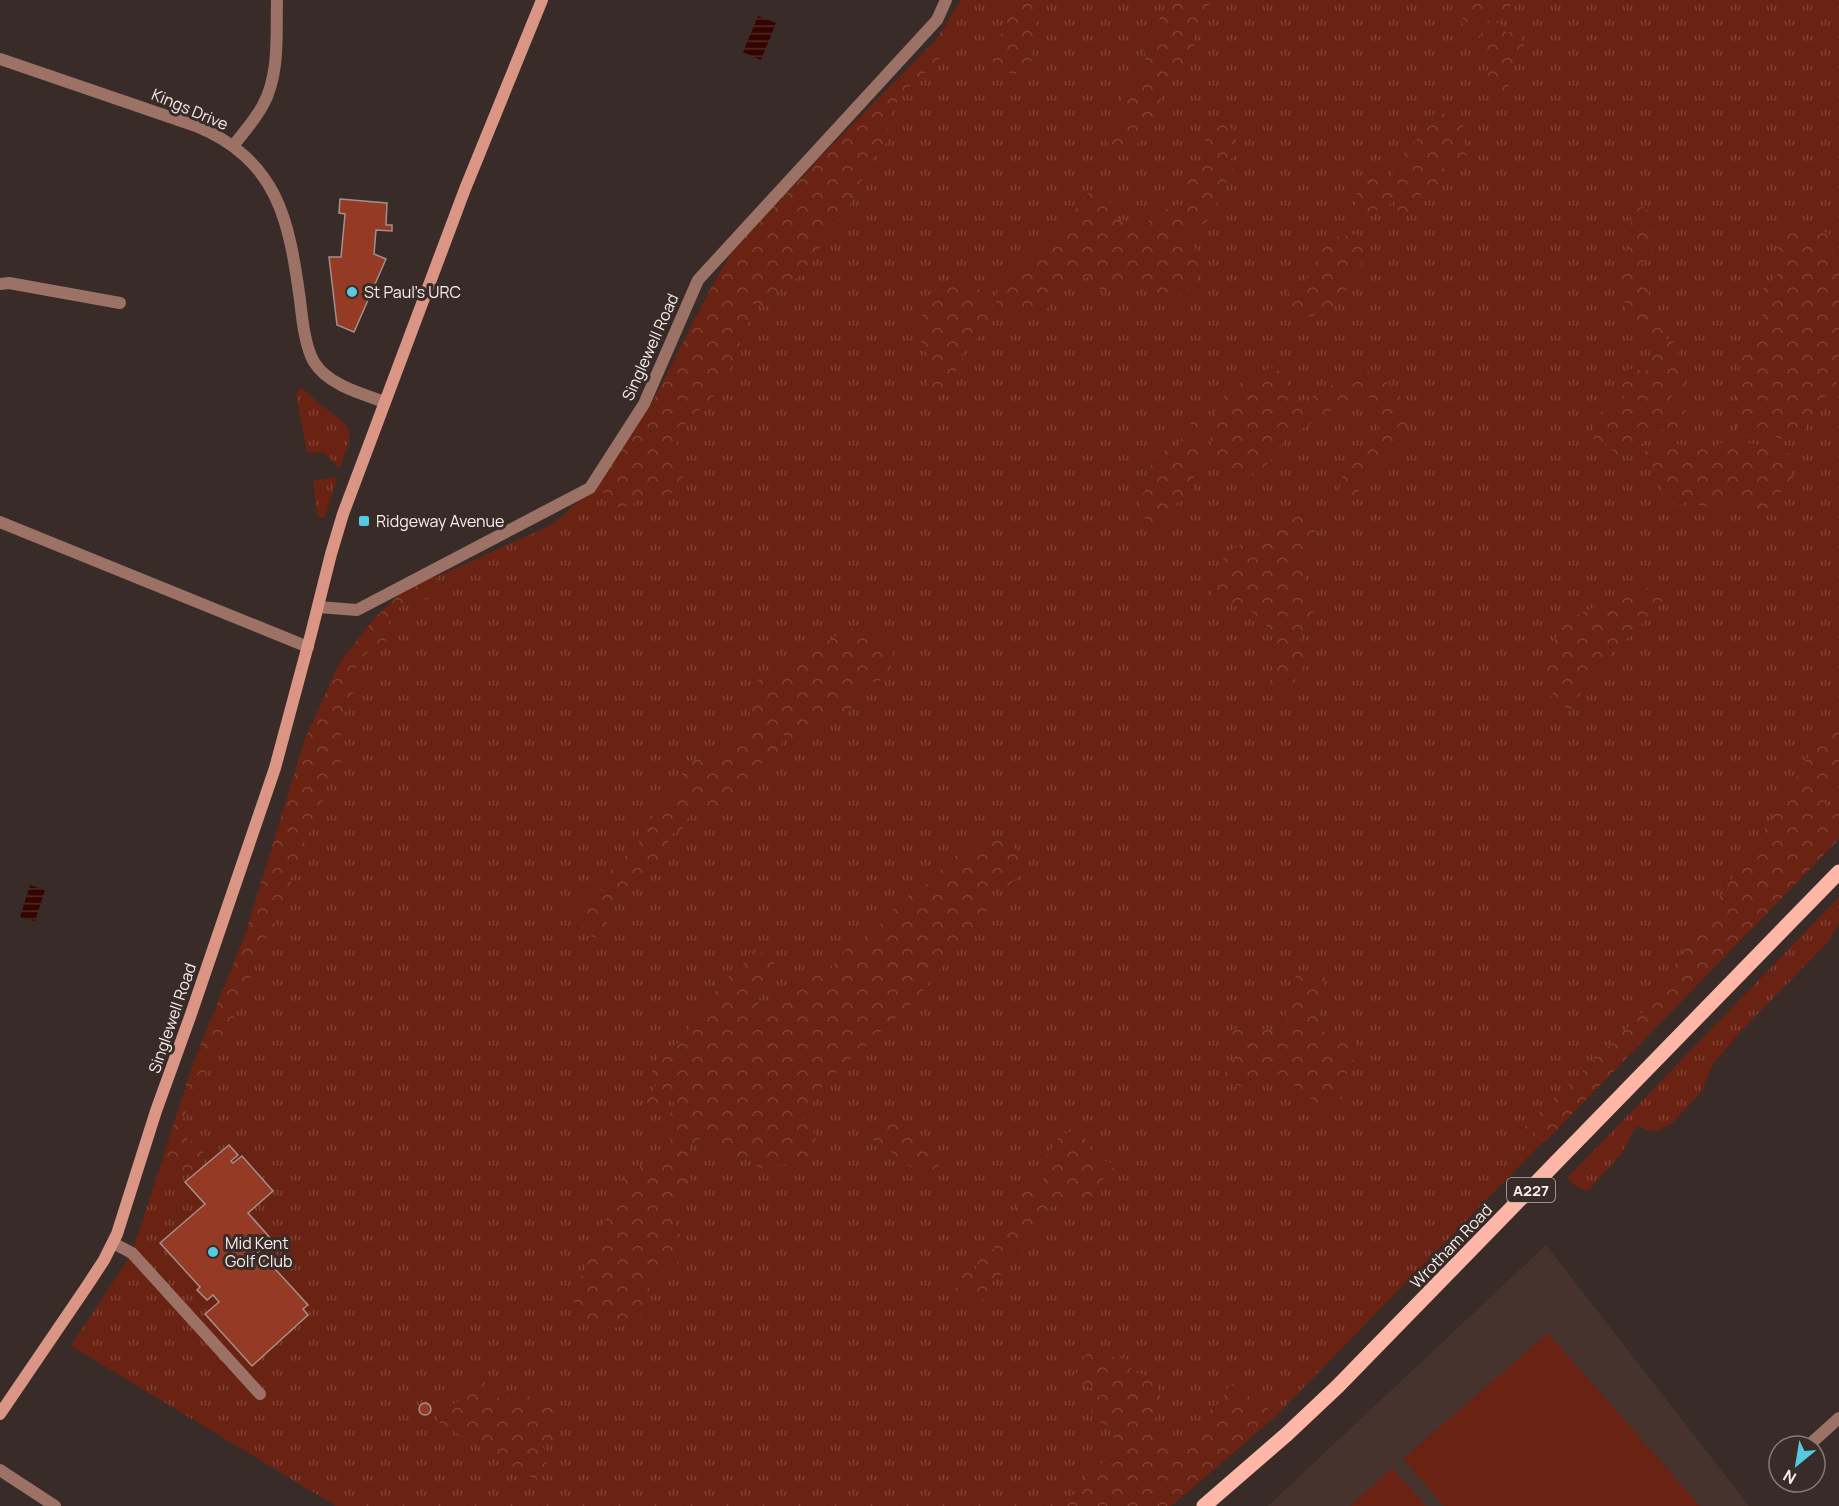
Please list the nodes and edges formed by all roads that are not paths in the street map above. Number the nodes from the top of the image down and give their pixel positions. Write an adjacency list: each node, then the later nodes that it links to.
1 (277, 0): 5 (street)
2 (542, 0): 8 (street, Singlewell Road)
3 (946, 0): 10 (street, Singlewell Road)
4 (0, 59): 5 (street, Kings Drive)
5 (233, 146): 8 (street, Kings Drive)
6 (0, 284): 7 (street)
7 (120, 303)
8 (385, 402): 10 (street, Singlewell Road)
9 (0, 522): 11 (street)
10 (318, 607): 11 (street, Singlewell Road)
11 (308, 647): 13 (street, Singlewell Road)
12 (1839, 872): 20 (main road, Wrotham Road / A227)
13 (113, 1243): 14 (street); 15 (street, Singlewell Road)
14 (260, 1394)
15 (0, 1414)
16 (1839, 1418): 17 (street)
17 (1821, 1434)
18 (0, 1470): 19 (street)
19 (55, 1506)
20 (1204, 1506)

